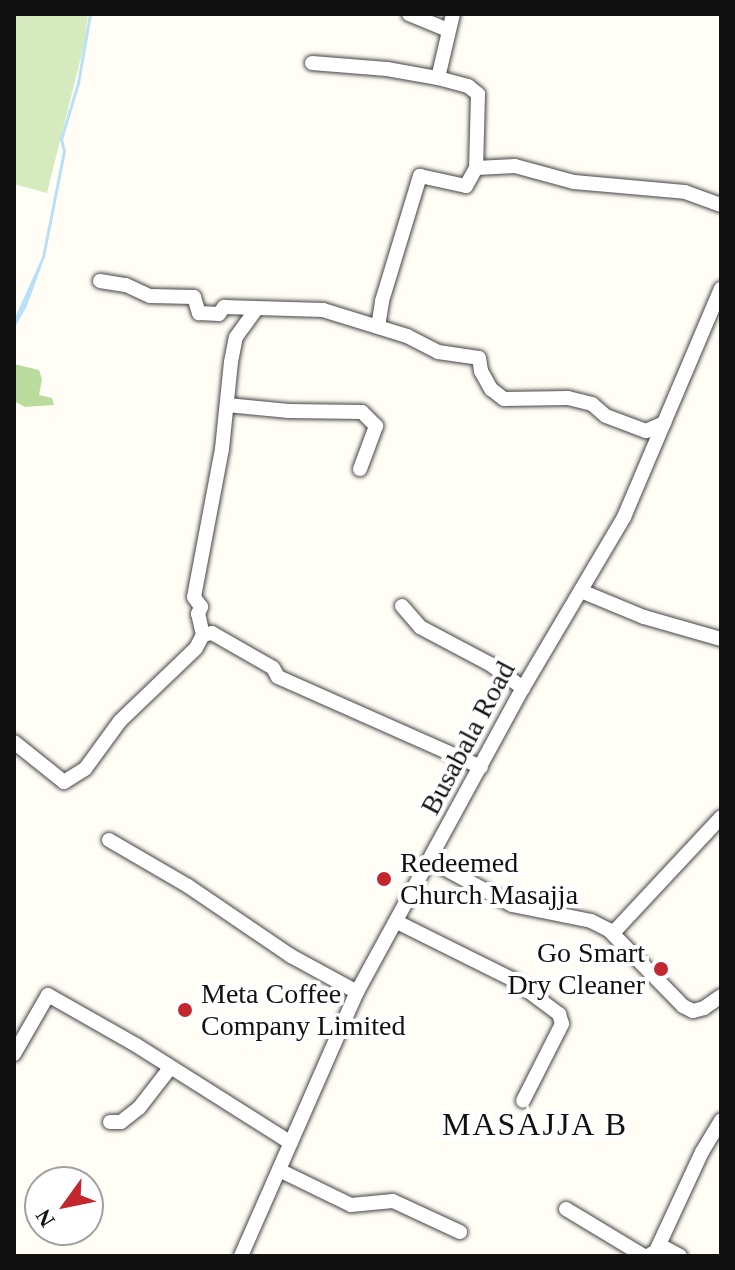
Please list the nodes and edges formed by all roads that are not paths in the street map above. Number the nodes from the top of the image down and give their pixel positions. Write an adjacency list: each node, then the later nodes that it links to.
1 (409, 14): 3 (street)
2 (453, 14): 3 (street)
3 (448, 30): 5 (street)
4 (312, 63): 5 (street)
5 (438, 78): 6 (street)
6 (476, 168): 7 (street); 11 (street)
7 (721, 205)
8 (100, 281): 10 (street)
9 (721, 289): 13 (street, Busabala Road)
10 (256, 309): 11 (street); 12 (street)
11 (378, 327): 13 (street)
12 (227, 405): 14 (street); 17 (street)
13 (664, 423): 15 (street, Busabala Road)
14 (360, 469)
15 (581, 591): 18 (street); 19 (street, Busabala Road)
16 (402, 606): 19 (street)
17 (203, 635): 20 (street); 21 (street)
18 (721, 639)
19 (523, 688): 21 (street, Busabala Road)
20 (14, 742)
21 (481, 767): 24 (street, Busabala Road)
22 (721, 817): 26 (street)
23 (109, 840): 27 (street)
24 (431, 861): 25 (street, Busabala Road); 26 (street)
25 (397, 922): 27 (street, Busabala Road); 31 (street)
26 (613, 933): 28 (street)
27 (357, 992): 34 (street, Busabala Road)
28 (721, 996)
29 (14, 1054): 30 (street)
30 (170, 1068): 33 (street); 34 (street)
31 (523, 1101)
32 (721, 1120): 38 (street)
33 (110, 1122)
34 (291, 1143): 35 (street, Busabala Road)
35 (279, 1170): 37 (street); 39 (street, Busabala Road)
36 (566, 1209): 38 (street)
37 (460, 1232)
38 (649, 1254): 40 (street)
39 (241, 1256)
40 (680, 1256)

